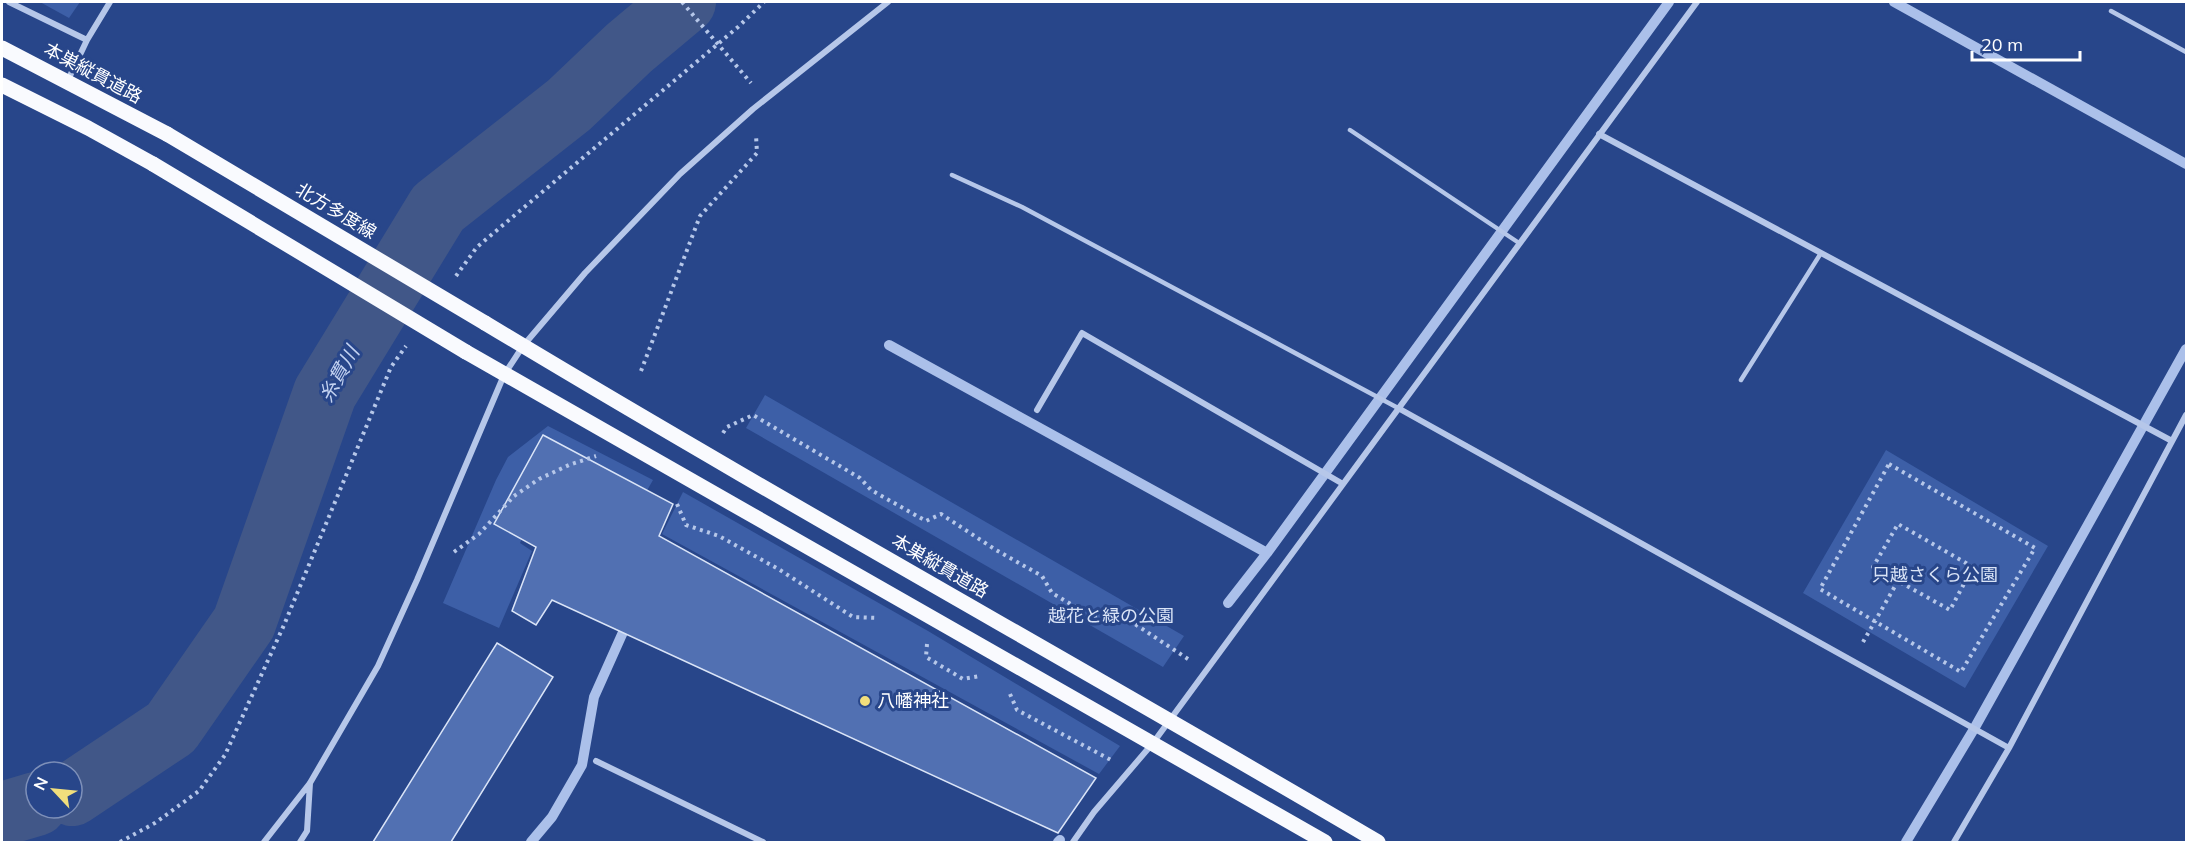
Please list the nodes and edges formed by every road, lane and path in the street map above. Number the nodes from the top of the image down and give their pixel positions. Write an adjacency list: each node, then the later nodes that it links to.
1 (9, 2): 8 (street)
2 (110, 2): 8 (street)
3 (682, 2): 12 (path, bridge)
4 (764, 2): 21 (path)
5 (888, 2): 14 (street)
6 (1697, 2): 17 (street)
7 (2111, 11): 10 (lane)
8 (87, 40): 11 (street)
9 (2, 48): 11 (main road, 本巣縦貫道路)
10 (2187, 52)
11 (68, 81): 16 (main road, 本巣縦貫道路)
12 (751, 83)
13 (2, 85): 26 (main road, bridge)
14 (753, 109): 24 (street); 25 (path)
15 (1350, 130): 19 (lane)
16 (167, 134): 22 (main road, 北方多度線, bridge)
17 (1599, 134): 19 (street); 20 (street)
18 (952, 175): 28 (lane)
19 (1519, 243): 28 (street)
20 (1821, 253): 27 (lane); 31 (street)
21 (450, 284)
22 (485, 323): 24 (main road, 本巣縦貫道路)
23 (411, 339): 51 (path)
24 (523, 346): 26 (street); 33 (main road, 本巣縦貫道路)
25 (641, 371)
26 (504, 375): 34 (main road); 50 (street)
27 (1741, 380)
28 (1398, 408): 35 (street); 41 (street)
29 (1037, 410): 35 (street)
30 (2187, 415): 31 (street)
31 (2172, 441): 47 (street)
32 (596, 456): 36 (path)
33 (708, 456): 42 (path); 45 (main road, 本巣縦貫道路)
34 (680, 474): 38 (path); 46 (main road)
35 (1343, 484): 42 (street)
36 (452, 554)
37 (1898, 581): 37 (path); 39 (path)
38 (886, 619)
39 (1875, 621): 39 (path); 41 (path)
40 (927, 640): 43 (path)
41 (1852, 660): 47 (street)
42 (1206, 671): 45 (street)
43 (983, 675)
44 (1008, 688): 49 (path)
45 (1169, 720): 46 (street); 57 (main road, 本巣縦貫道路)
46 (1153, 743): 49 (street); 56 (main road)
47 (2008, 748): 58 (street)
48 (596, 761): 54 (street)
49 (1129, 769): 55 (street)
50 (310, 783): 52 (street); 53 (street)
51 (120, 843)
52 (264, 843)
53 (300, 843)
54 (763, 843)
55 (1073, 843)
56 (1325, 843)
57 (1377, 843)
58 (1954, 843)

